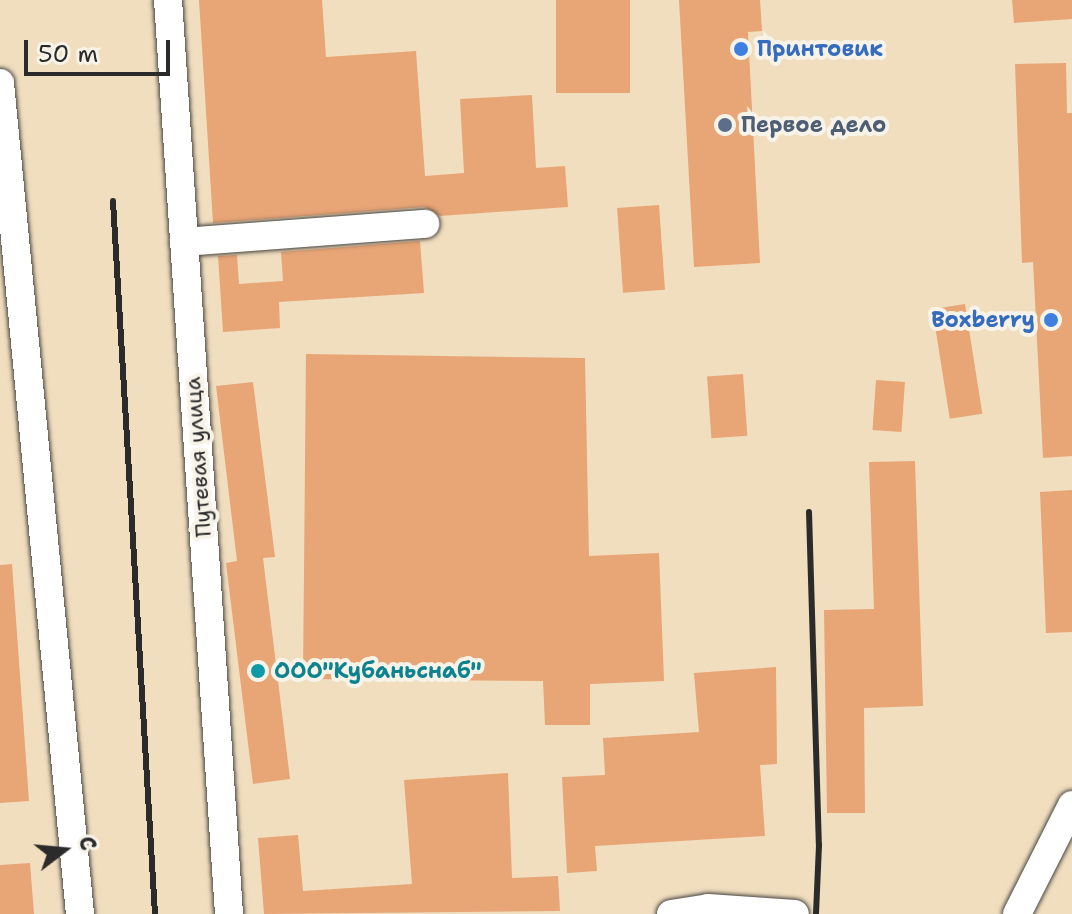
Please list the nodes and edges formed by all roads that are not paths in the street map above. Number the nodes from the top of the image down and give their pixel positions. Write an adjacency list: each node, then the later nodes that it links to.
1 (168, 0): 4 (street, Путевая улица)
2 (0, 83): 6 (street)
3 (425, 224): 4 (street)
4 (184, 242): 7 (street, Путевая улица)
5 (1072, 805): 10 (street)
6 (80, 914)
7 (229, 914)
8 (671, 914): 9 (street)
9 (795, 914)
10 (1017, 914)

